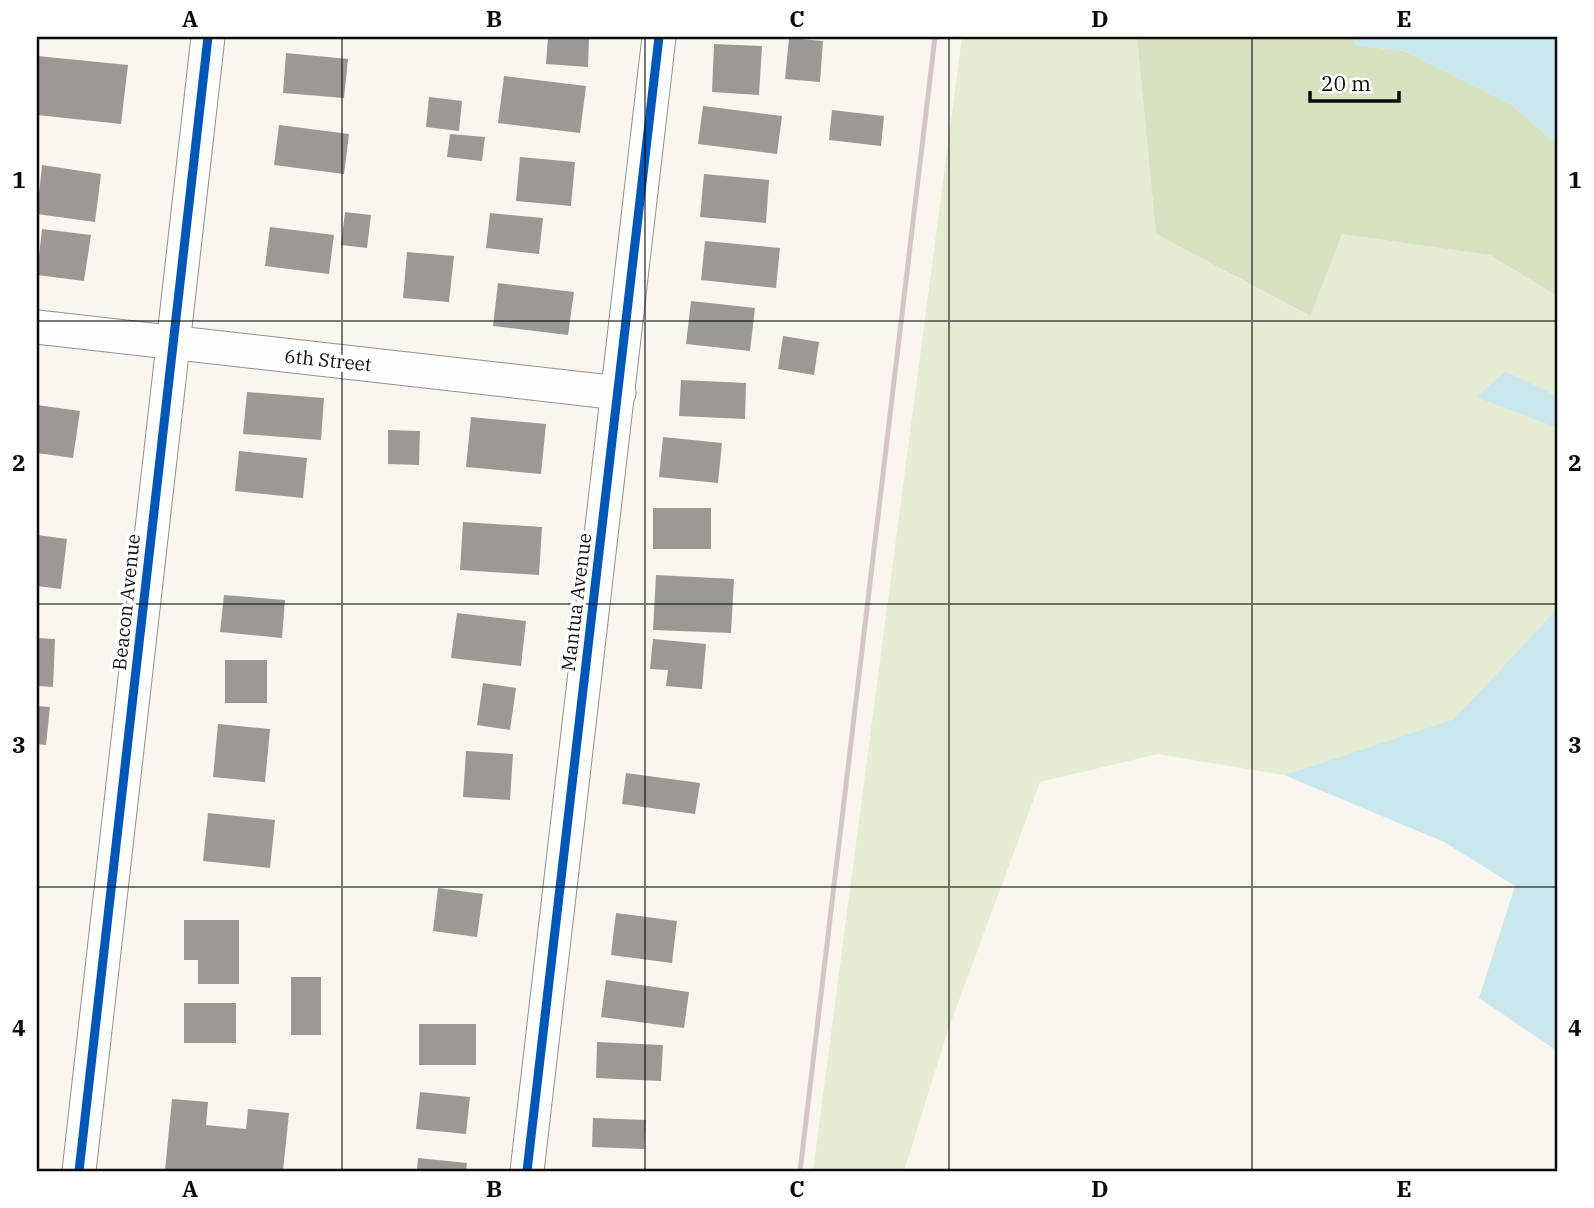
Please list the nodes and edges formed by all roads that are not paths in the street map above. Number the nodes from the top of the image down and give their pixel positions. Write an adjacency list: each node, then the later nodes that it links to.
1 (208, 37): 4 (street, Beacon Avenue)
2 (659, 37): 5 (street, Mantua Avenue)
3 (37, 327): 4 (street, 6th Street)
4 (173, 343): 5 (street, 6th Street); 6 (street, Beacon Avenue)
5 (619, 393): 7 (street, Mantua Avenue)
6 (79, 1171)
7 (527, 1171)

